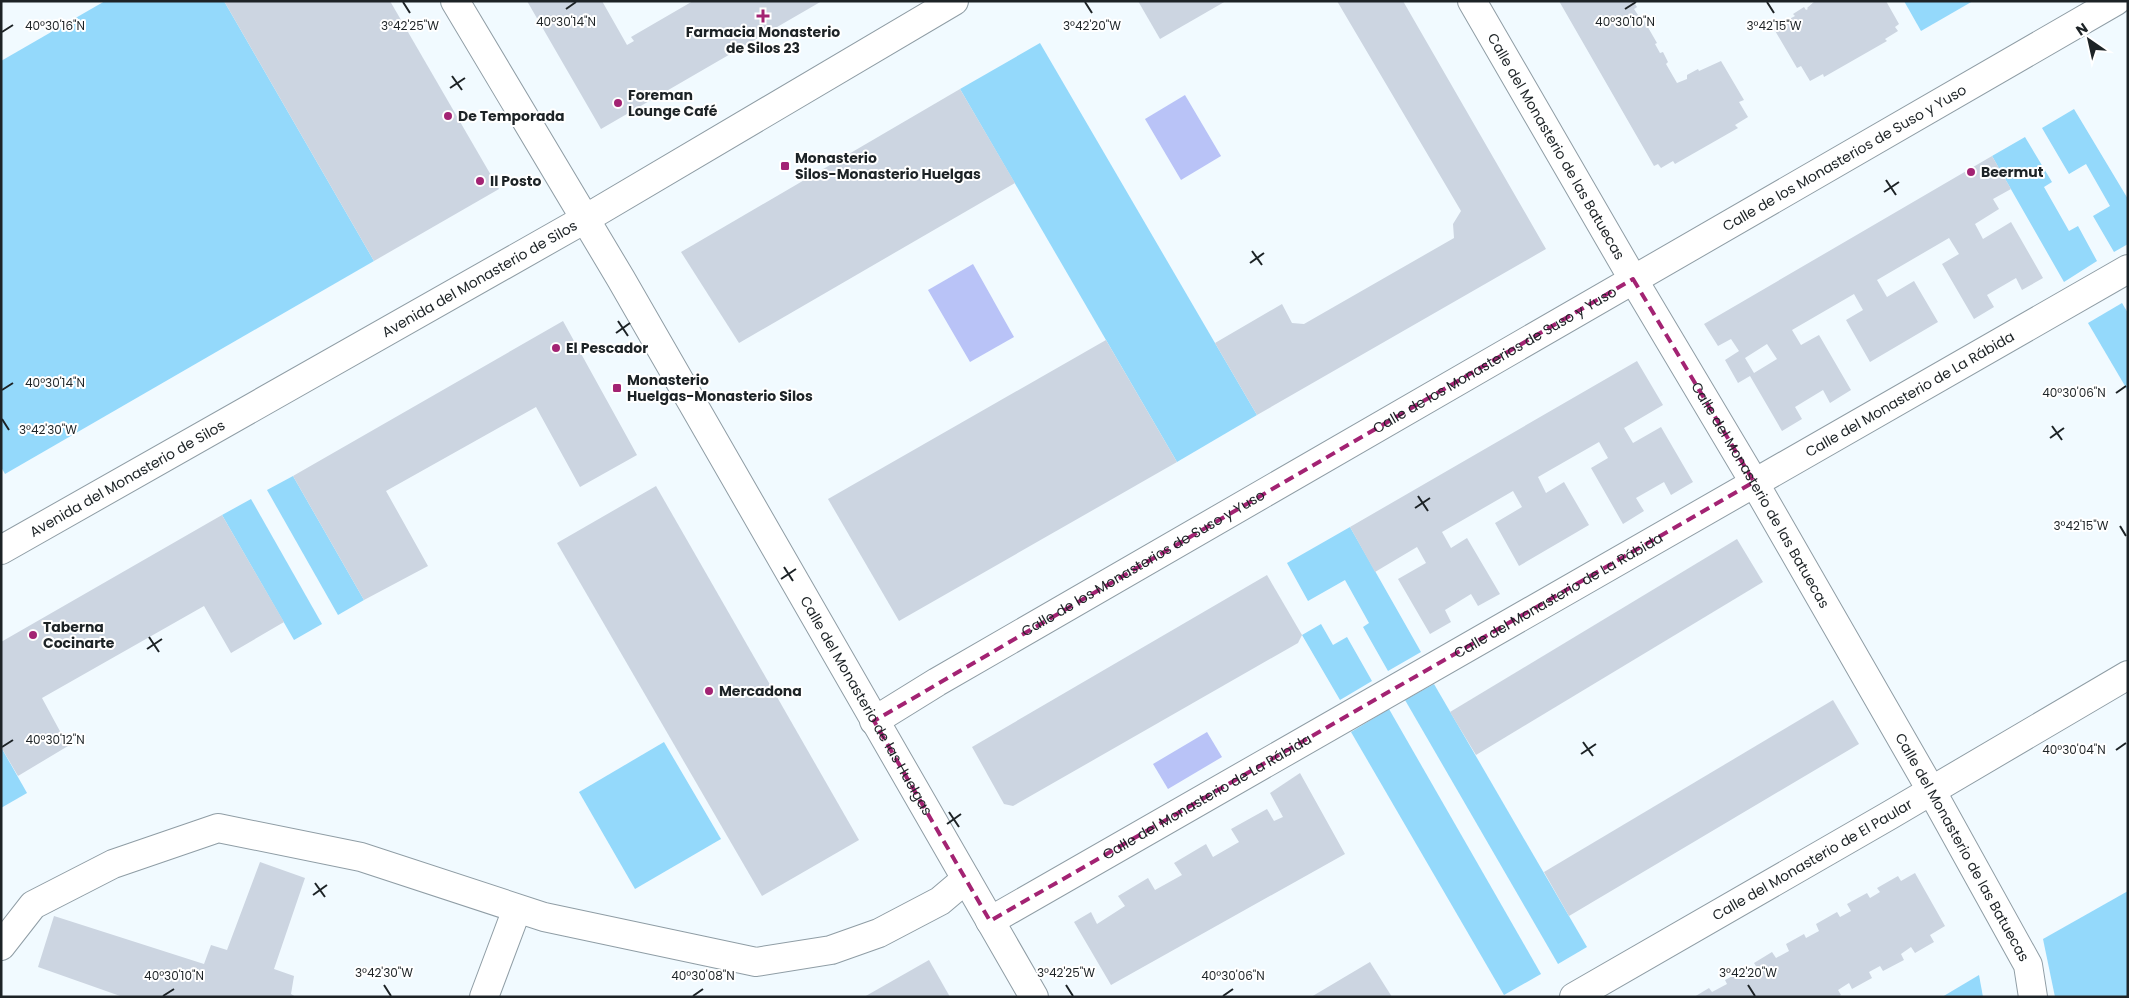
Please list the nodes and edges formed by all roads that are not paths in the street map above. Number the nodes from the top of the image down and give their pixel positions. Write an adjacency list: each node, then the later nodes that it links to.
1 (455, 1): 5 (street, Calle del Monasterio de las Huelgas)
2 (954, 1): 5 (street, Avenida del Monasterio de Silos)
3 (1472, 1): 7 (street, Calle del Monasterio de las Batuecas)
4 (2116, 1): 7 (street, Calle de los Monasterios de Suso y Yuso)
5 (585, 219): 9 (street, Avenida del Monasterio de Silos); 11 (street, Calle del Monasterio de las Huelgas)
6 (2128, 269): 8 (street, Calle del Monasterio de La Rábida)
7 (1633, 280): 8 (street, Calle del Monasterio de las Batuecas); 11 (street, Calle de los Monasterios de Suso y Yuso)
8 (1754, 482): 12 (street, Calle del Monasterio de las Batuecas); 15 (street, Calle del Monasterio de La Rábida)
9 (1, 550)
10 (2128, 675): 12 (street, Calle del Monasterio de El Paular)
11 (874, 721): 13 (street, Calle del Monasterio de las Huelgas)
12 (1931, 790): 19 (street, Calle del Monasterio de El Paular); 20 (street, Calle del Monasterio de las Batuecas)
13 (966, 879): 14 (street); 15 (street, Calle del Monasterio de las Huelgas)
14 (516, 909): 16 (street); 17 (street)
15 (990, 921): 18 (street, Calle del Monasterio de las Huelgas)
16 (1, 946)
17 (484, 997)
18 (1034, 997)
19 (1574, 997)
20 (2033, 997)

